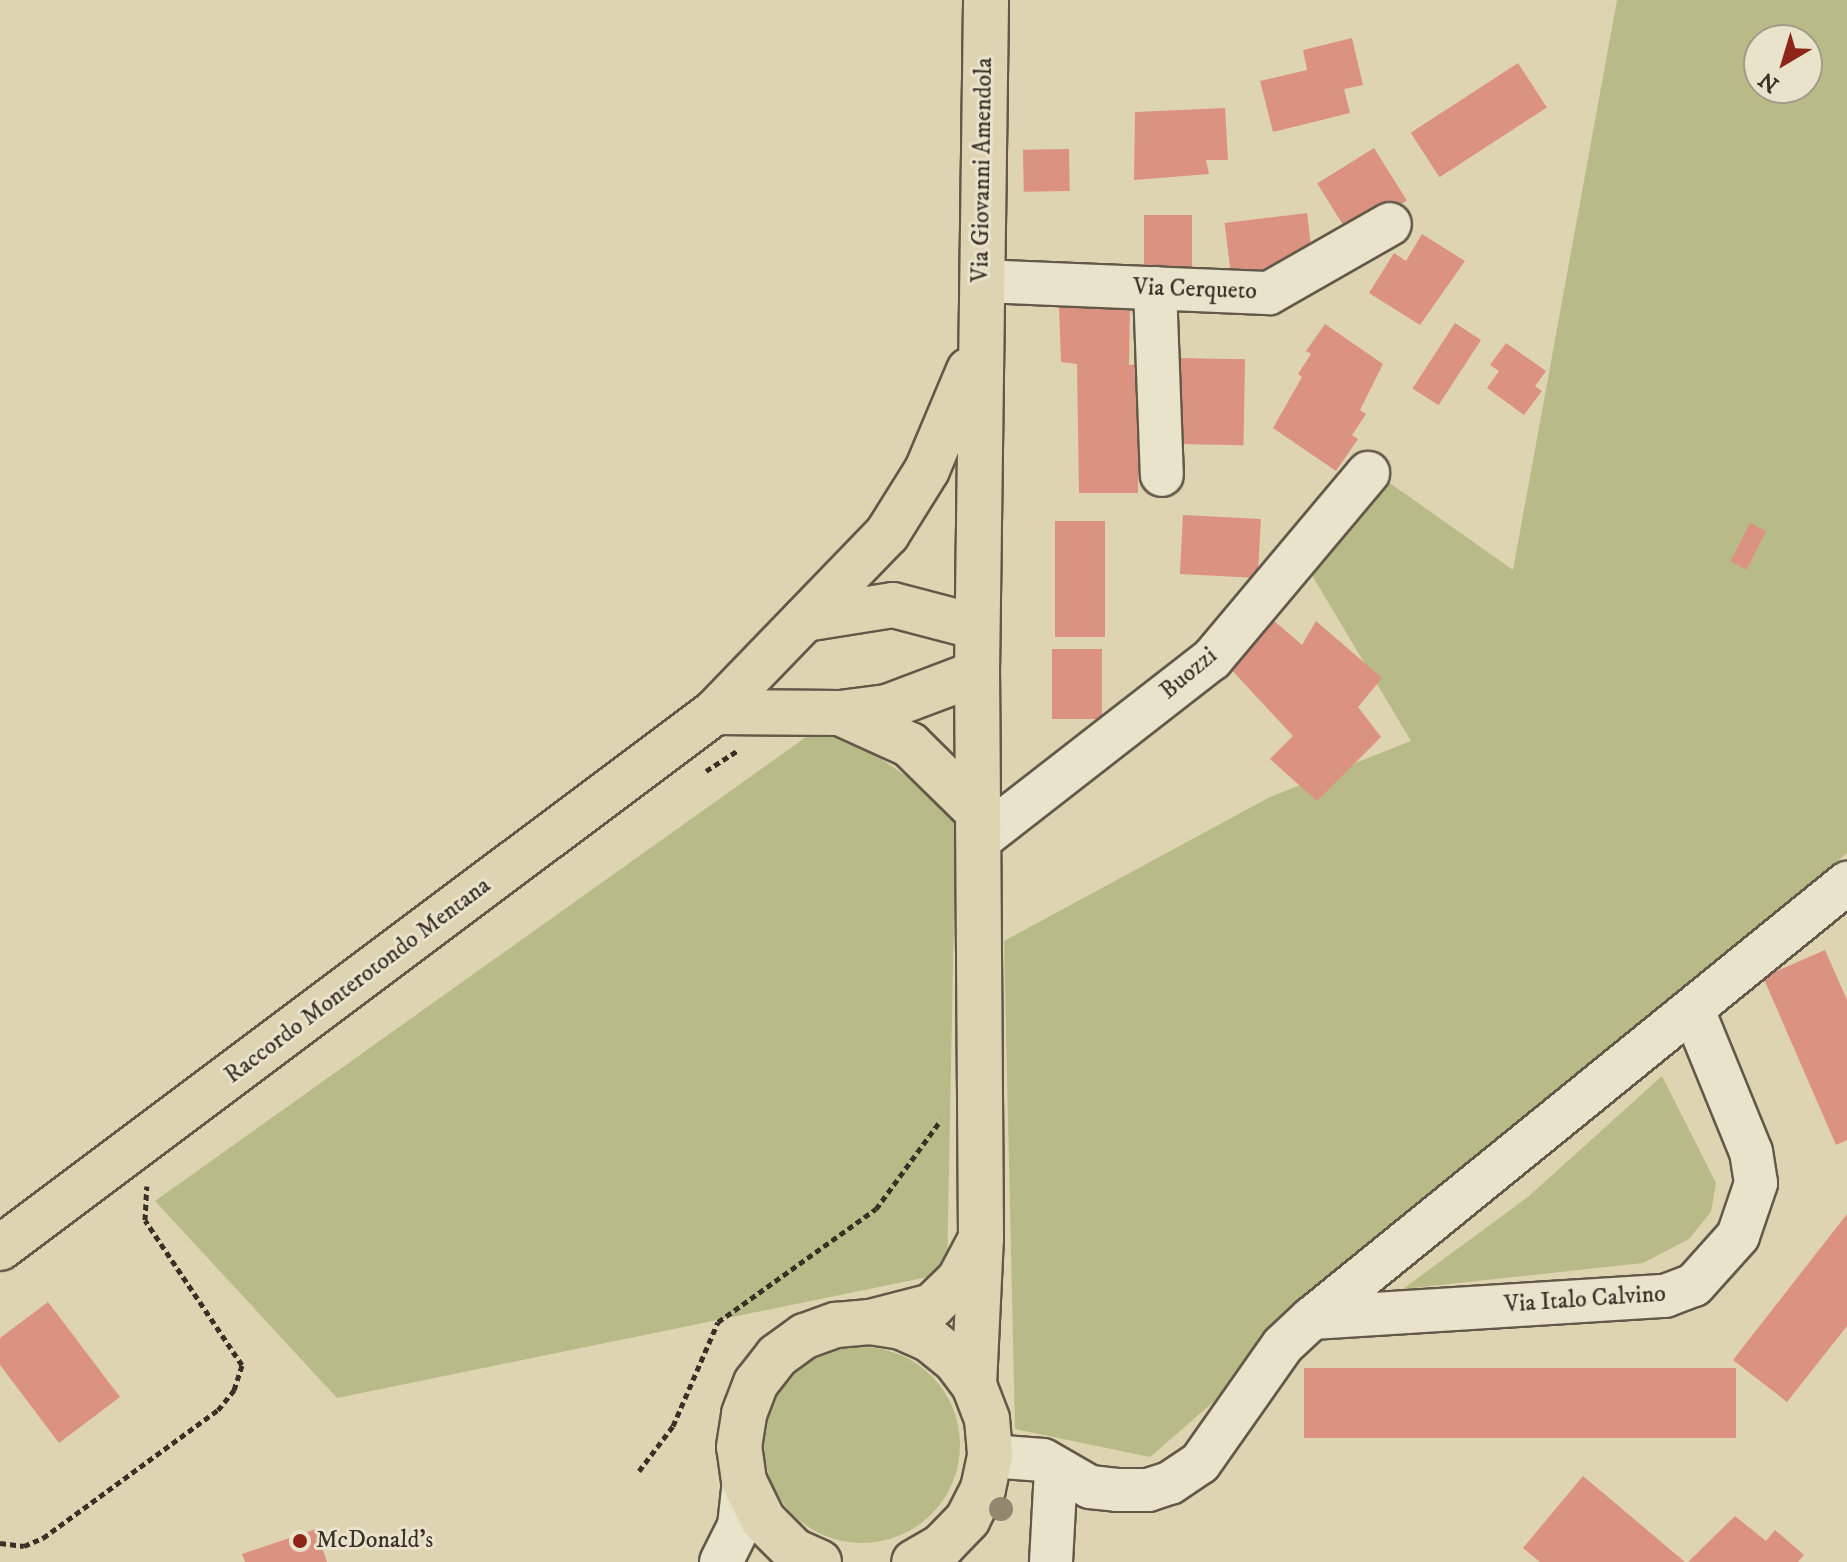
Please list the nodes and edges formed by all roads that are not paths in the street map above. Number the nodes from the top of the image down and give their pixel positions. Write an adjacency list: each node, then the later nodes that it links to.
1 (986, 0): 3 (main road, Via Giovanni Amendola)
2 (1390, 224): 4 (street, Via Cerqueto)
3 (982, 281): 4 (street, Via Cerqueto); 5 (main road, Via Giovanni Amendola)
4 (1155, 288): 7 (street)
5 (981, 339): 8 (main road, Raccordo Monterotondo Mentana); 9 (main road, Via Giovanni Amendola)
6 (1368, 473): 13 (street, Buozzi)
7 (1162, 475)
8 (805, 619): 9 (main road); 11 (main road, Raccordo Monterotondo Mentana)
9 (977, 627): 10 (main road, Via Giovanni Amendola)
10 (977, 673): 12 (main road); 13 (main road, Via Giovanni Amendola)
11 (715, 712): 12 (main road); 17 (main road, Raccordo Monterotondo Mentana)
12 (840, 713): 13 (main road)
13 (978, 826): 16 (main road, Via Giovanni Amendola)
14 (1847, 883): 15 (street)
15 (1693, 1010): 18 (street); 18 (street, Via Italo Calvino)
16 (981, 1239): 19 (main road); 20 (main road, Via Giovanni Amendola)
17 (0, 1248)
18 (1312, 1318): 22 (street)
19 (870, 1322): 20 (main road); 23 (main road)
20 (974, 1385): 21 (main road)
21 (990, 1456): 22 (street); 24 (main road)
22 (1056, 1470): 29 (street)
23 (744, 1481): 25 (street); 26 (main road)
24 (968, 1519): 27 (main road); 28 (main road)
25 (721, 1562)
26 (819, 1562)
27 (914, 1562)
28 (975, 1562)
29 (1051, 1562)

